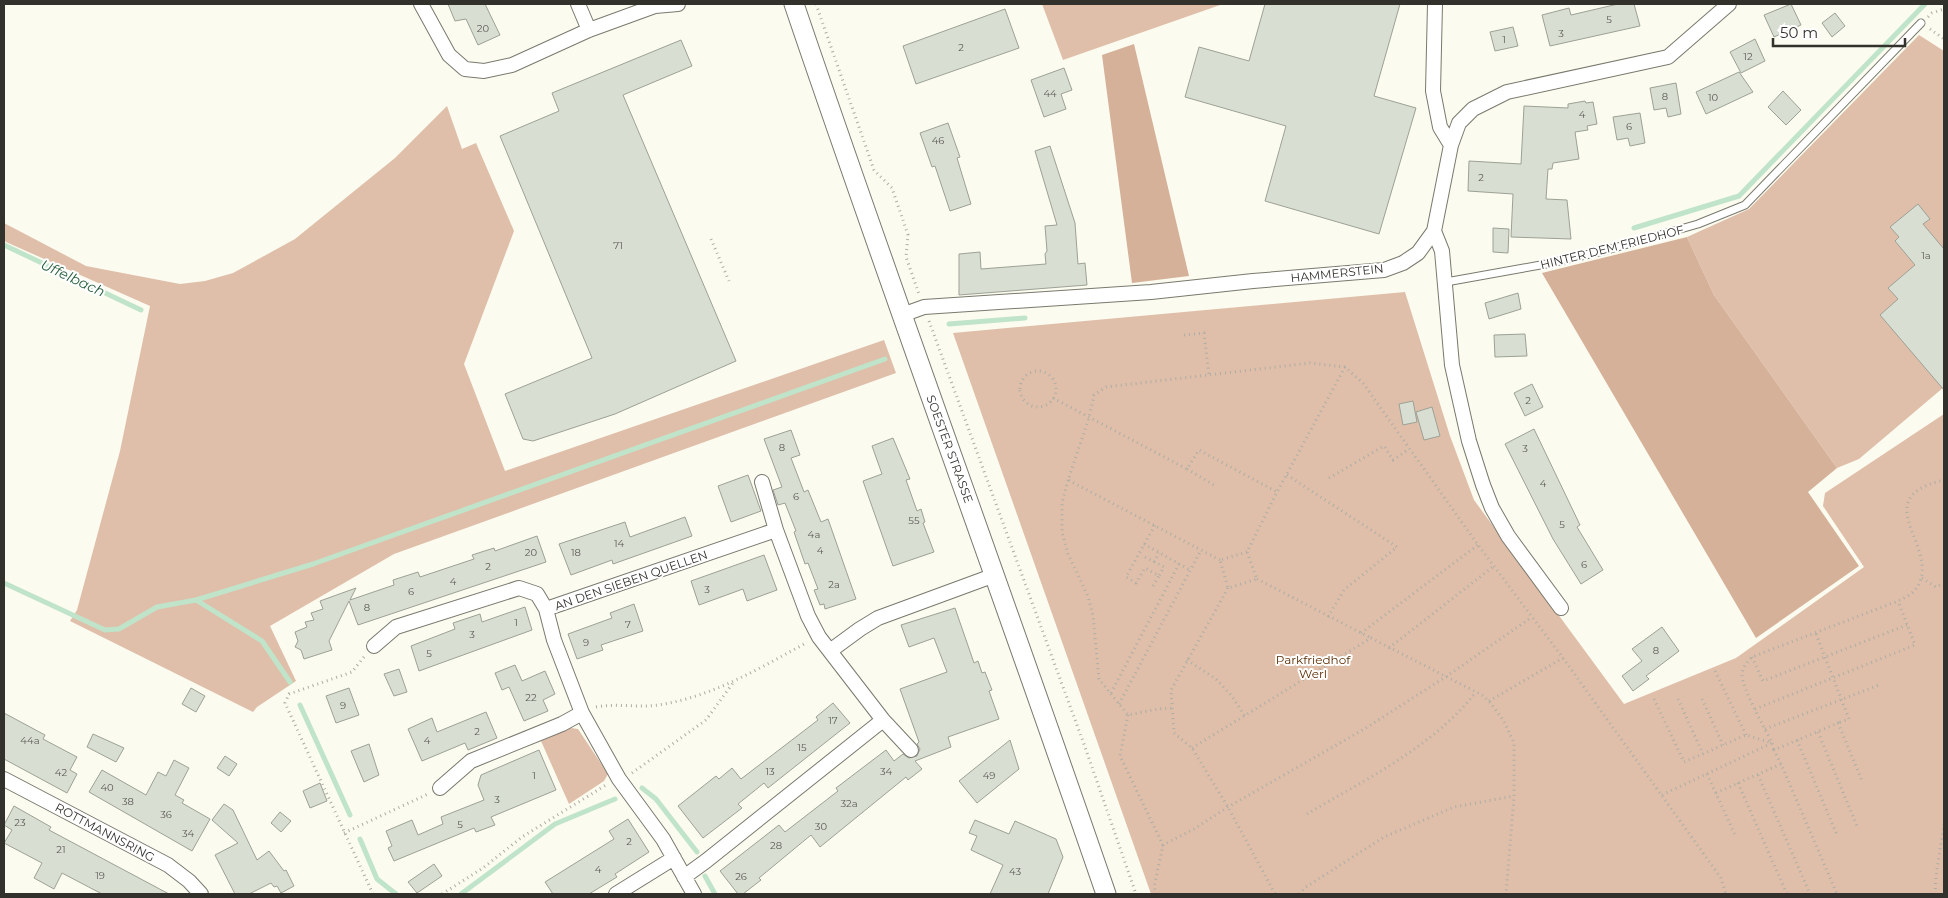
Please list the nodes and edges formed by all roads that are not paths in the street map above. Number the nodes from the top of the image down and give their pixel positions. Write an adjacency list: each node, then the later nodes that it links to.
1 (421, 4): 9 (street)
2 (578, 4): 9 (street)
3 (678, 4): 7 (street)
4 (794, 4): 13 (main road, SOESTER STRASSE)
5 (1435, 4): 10 (street)
6 (1729, 4): 10 (street, HAMMERSTEIN)
7 (656, 5): 9 (street)
8 (1920, 23): 12 (lane, HINTER DEM FRIEDHOF)
9 (589, 30)
10 (1451, 145): 11 (street, HAMMERSTEIN)
11 (1434, 231): 12 (street); 13 (street, HAMMERSTEIN)
12 (1446, 282): 18 (street)
13 (902, 315): 16 (main road, SOESTER STRASSE)
14 (762, 482): 15 (street)
15 (776, 530): 17 (street, AN DEN SIEBEN QUELLEN); 20 (street)
16 (995, 575): 20 (street); 31 (main road, SOESTER STRASSE)
17 (546, 608): 19 (street); 21 (street, AN DEN SIEBEN QUELLEN)
18 (1561, 608)
19 (374, 646)
20 (830, 651): 22 (street)
21 (582, 713): 25 (street); 26 (street, AN DEN SIEBEN QUELLEN)
22 (883, 720): 23 (street); 27 (street)
23 (911, 750)
24 (4, 779): 28 (street, ROTTMANNSRING)
25 (440, 788)
26 (674, 858): 27 (street, AN DEN SIEBEN QUELLEN); 29 (street)
27 (684, 877): 30 (street, AN DEN SIEBEN QUELLEN)
28 (201, 894)
29 (616, 894)
30 (694, 894)
31 (1106, 894)

